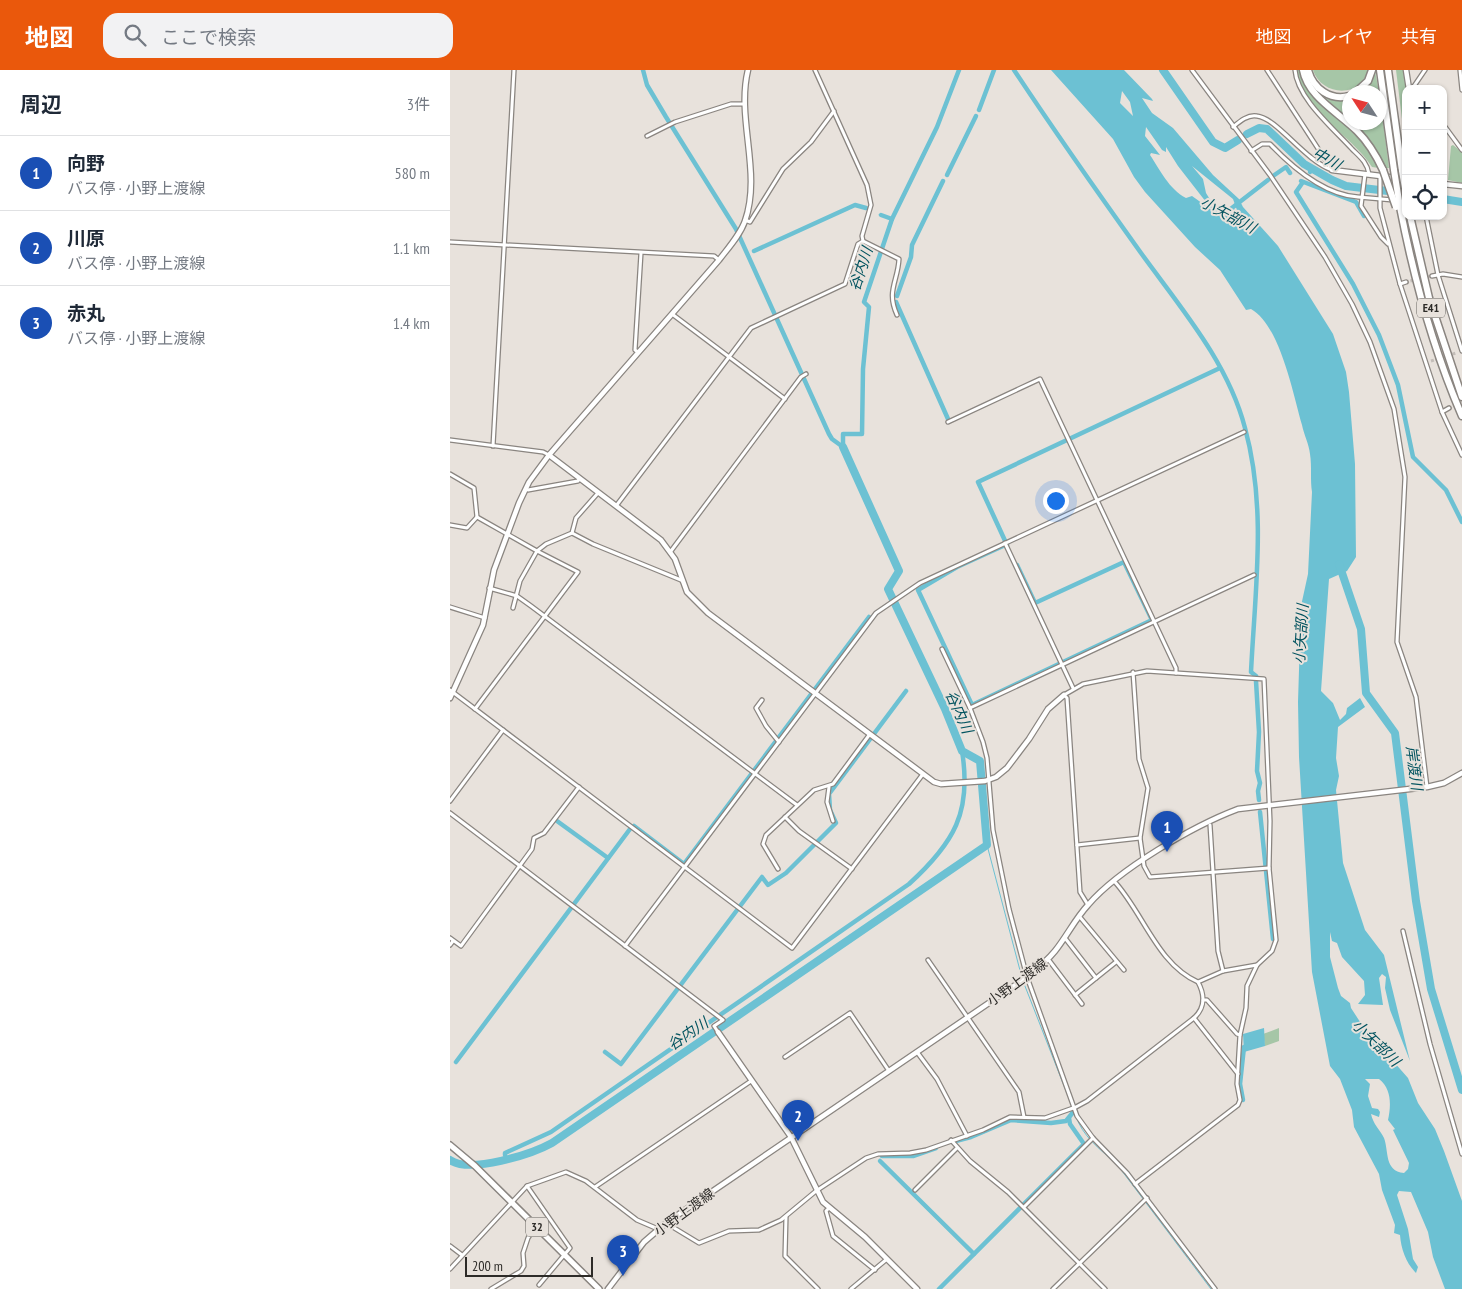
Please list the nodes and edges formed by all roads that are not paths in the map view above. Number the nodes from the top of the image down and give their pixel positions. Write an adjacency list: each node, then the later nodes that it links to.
1 (514, 70): 43 (street)
2 (748, 70): 20 (street)
3 (815, 70): 21 (street)
4 (1192, 70): 22 (street)
5 (1267, 70): 27 (street)
6 (1296, 70): 29 (street)
7 (1303, 70): 28 (highway)
8 (1308, 70): 19 (highway)
9 (1372, 70): 15 (highway)
10 (1380, 70): 37 (highway, bridge)
11 (1390, 70): 30 (highway, bridge)
12 (1406, 70): 16 (street)
13 (1425, 70): 17 (street)
14 (1460, 70): 18 (street)
15 (1364, 85)
16 (1410, 85)
17 (1414, 85)
18 (1462, 90)
19 (1342, 96)
20 (744, 104): 24 (street); 38 (street)
21 (834, 111): 38 (street); 42 (street)
22 (1233, 127): 26 (street); 27 (street)
23 (1447, 129): 25 (street)
24 (647, 136)
25 (1462, 150)
26 (1252, 151): 34 (street); 113 (street)
27 (1332, 170): 29 (street)
28 (1382, 173): 29 (street); 31 (street); 35 (street); 37 (highway, bridge)
29 (1367, 174): 34 (street)
30 (1403, 175)
31 (1402, 178)
32 (1447, 184): 33 (street)
33 (1462, 186)
34 (1362, 195): 35 (street); 44 (street)
35 (1379, 197): 36 (street); 44 (street)
36 (1402, 200)
37 (1398, 207): 65 (highway, E41)
38 (745, 220): 46 (street)
39 (1411, 220): 61 (highway, E41)
40 (1427, 220): 47 (street)
41 (450, 242): 43 (street)
42 (865, 243): 53 (street); 57 (street)
43 (505, 245): 45 (street); 69 (street)
44 (1388, 245): 51 (street)
45 (641, 253): 46 (street); 55 (street)
46 (720, 260): 52 (street)
47 (1438, 275): 48 (street); 49 (street); 54 (street)
48 (1432, 276)
49 (1462, 277)
50 (1406, 282): 51 (street)
51 (1400, 284): 59 (street)
52 (672, 314): 55 (street); 57 (street)
53 (898, 315)
54 (1462, 351): 56 (street)
55 (638, 352): 70 (street)
56 (1456, 353)
57 (729, 357): 62 (street); 77 (street)
58 (1431, 361): 59 (street)
59 (1426, 363): 64 (street)
60 (806, 374): 62 (street)
61 (1462, 397)
62 (785, 399): 84 (street)
63 (1449, 408): 64 (street)
64 (1442, 412): 71 (street)
65 (1462, 416)
66 (948, 422): 76 (street)
67 (1244, 432): 76 (street)
68 (450, 440): 69 (street)
69 (493, 446): 70 (street)
70 (549, 455): 73 (street); 74 (street)
71 (1462, 455)
72 (450, 474): 78 (street)
73 (579, 479): 74 (street); 75 (street)
74 (526, 489): 81 (street)
75 (598, 493): 77 (street); 80 (street)
76 (1097, 500): 82 (street); 93 (street)
77 (616, 506): 84 (street)
78 (477, 517): 79 (street); 81 (street)
79 (450, 524)
80 (572, 533): 83 (street); 86 (street)
81 (507, 534): 83 (street); 87 (street)
82 (1005, 543): 95 (street); 100 (street)
83 (538, 551): 88 (street); 91 (street)
84 (671, 551): 86 (street)
85 (1254, 575): 93 (street)
86 (681, 580): 100 (street)
87 (489, 588): 88 (street); 92 (street)
88 (517, 596): 90 (street); 91 (street)
89 (450, 607): 92 (street)
90 (513, 608)
91 (546, 616): 105 (street); 110 (street)
92 (485, 618): 99 (street)
93 (1154, 621): 95 (street); 97 (street)
94 (942, 649): 104 (street)
95 (1062, 665): 98 (street); 104 (street)
96 (1133, 672): 97 (street); 98 (street); 123 (street)
97 (1176, 673): 118 (street)
98 (1073, 688): 101 (street)
99 (452, 691): 102 (street); 105 (street)
100 (815, 693): 107 (street); 108 (street)
101 (1064, 695): 112 (street); 124 (street)
102 (450, 698)
103 (762, 700): 108 (street)
104 (970, 708): 112 (street)
105 (475, 710): 106 (street)
106 (503, 730): 114 (street); 116 (street)
107 (870, 734): 111 (street); 115 (street)
108 (779, 742): 110 (street)
109 (1462, 773): 113 (street, 小野上渡線)
110 (754, 774): 117 (street); 127 (street)
111 (923, 774): 112 (street); 130 (street)
112 (986, 781): 146 (street)
113 (1427, 786): 118 (street, 小野上渡線)
114 (579, 787): 126 (street); 127 (street)
115 (828, 787): 117 (street); 121 (street)
116 (450, 801)
117 (797, 805): 120 (street)
118 (1268, 805): 125 (street, 小野上渡線); 128 (street)
119 (450, 813): 126 (street)
120 (785, 817): 129 (street); 130 (street)
121 (833, 820)
122 (1210, 825): 131 (street)
123 (1140, 838): 124 (street); 125 (street)
124 (1077, 844): 133 (street)
125 (1144, 860): 131 (street); 132 (street, 小野上渡線)
126 (519, 866): 137 (street); 139 (street)
127 (685, 867): 130 (street); 139 (street)
128 (1265, 868): 131 (street); 143 (street)
129 (778, 869)
130 (852, 869)
131 (1213, 871): 145 (street)
132 (1113, 879): 133 (street, 小野上渡線); 148 (street)
133 (1088, 905): 134 (street, 小野上渡線)
134 (1079, 916): 136 (street, 小野上渡線); 142 (street)
135 (1403, 931): 169 (street)
136 (1065, 938): 141 (street, 小野上渡線); 147 (street)
137 (452, 939): 138 (street)
138 (450, 945)
139 (626, 946): 154 (street)
140 (928, 960): 152 (street)
141 (1048, 960): 146 (street, 小野上渡線); 149 (street)
142 (1116, 962): 144 (street); 147 (street)
143 (1257, 965): 145 (street); 155 (street)
144 (1124, 970)
145 (1223, 971): 148 (street)
146 (1027, 977): 152 (street, 小野上渡線); 161 (street)
147 (1096, 978): 149 (street)
148 (1198, 982): 150 (street)
149 (1075, 995): 151 (street)
150 (1203, 1000): 153 (street); 155 (street)
151 (1082, 1004)
152 (968, 1017): 156 (street, 小野上渡線); 162 (street)
153 (1194, 1018): 159 (street); 161 (street)
154 (717, 1030): 160 (street)
155 (1240, 1035): 159 (street)
156 (917, 1052): 158 (street, 小野上渡線); 163 (street)
157 (786, 1057): 158 (street)
158 (889, 1071): 164 (street, 小野上渡線)
159 (1238, 1074): 170 (street)
160 (751, 1081): 164 (street); 172 (street)
161 (1075, 1107): 162 (street); 166 (street)
162 (1024, 1117): 163 (street)
163 (968, 1136): 165 (street)
164 (790, 1137): 174 (street); 180 (street, 小野上渡線)
165 (951, 1140): 168 (street); 174 (street)
166 (1091, 1140): 170 (street); 177 (street)
167 (450, 1145): 176 (main road, 32)
168 (957, 1148): 173 (street); 177 (street)
169 (1462, 1154)
170 (1136, 1184): 175 (street)
171 (527, 1186): 172 (street); 176 (street); 185 (street)
172 (595, 1187): 182 (street)
173 (915, 1190)
174 (816, 1191): 178 (street); 179 (street)
175 (1145, 1200): 187 (street); 199 (street)
176 (510, 1201): 181 (main road, 32); 184 (street)
177 (1024, 1207): 187 (street)
178 (830, 1208): 186 (street); 189 (street)
179 (786, 1217): 180 (street); 194 (street)
180 (666, 1223): 182 (street, 小野上渡線)
181 (536, 1226): 185 (main road, 32); 191 (street)
182 (658, 1230): 193 (street, 小野上渡線)
183 (450, 1246): 184 (street)
184 (462, 1255): 188 (street)
185 (565, 1256): 190 (street); 192 (main road, 32)
186 (888, 1258): 189 (street); 196 (street)
187 (1079, 1263): 197 (street); 198 (street)
188 (450, 1269)
189 (875, 1270): 195 (street)
190 (539, 1285)
191 (491, 1289)
192 (599, 1289)
193 (608, 1289)
194 (818, 1289)
195 (851, 1289)
196 (917, 1289)
197 (1053, 1289)
198 (1105, 1289)
199 (1215, 1289)

